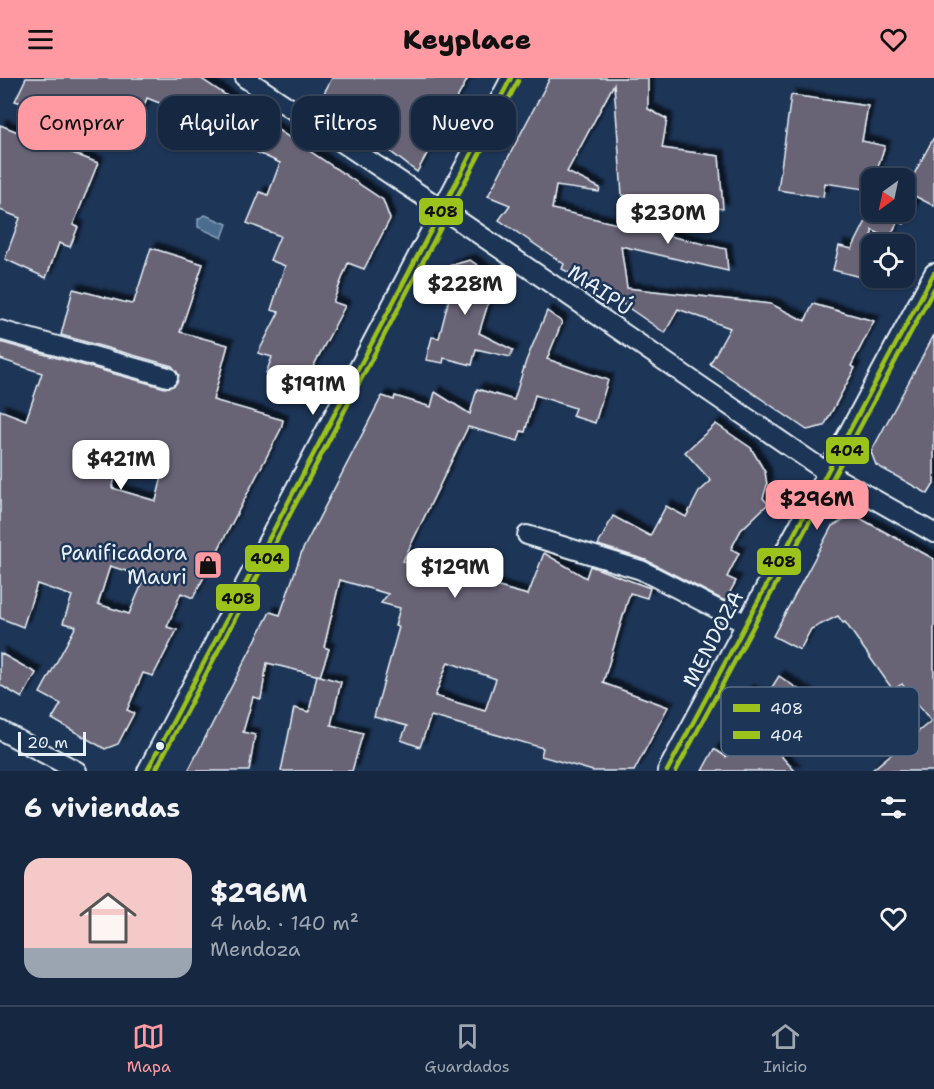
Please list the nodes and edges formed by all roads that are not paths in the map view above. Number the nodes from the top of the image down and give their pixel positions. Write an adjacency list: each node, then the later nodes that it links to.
1 (245, 78): 3 (street, MAIPÚ)
2 (511, 78): 3 (street)
3 (442, 209): 7 (street, MAIPÚ); 13 (street)
4 (934, 273): 7 (street, MENDOZA)
5 (0, 330): 6 (street)
6 (168, 378)
7 (828, 473): 8 (street, MAIPÚ); 10 (street, MENDOZA)
8 (934, 533)
9 (527, 535): 10 (street)
10 (747, 624): 14 (street, MENDOZA)
11 (0, 730): 12 (street)
12 (77, 771)
13 (147, 771)
14 (667, 771)

